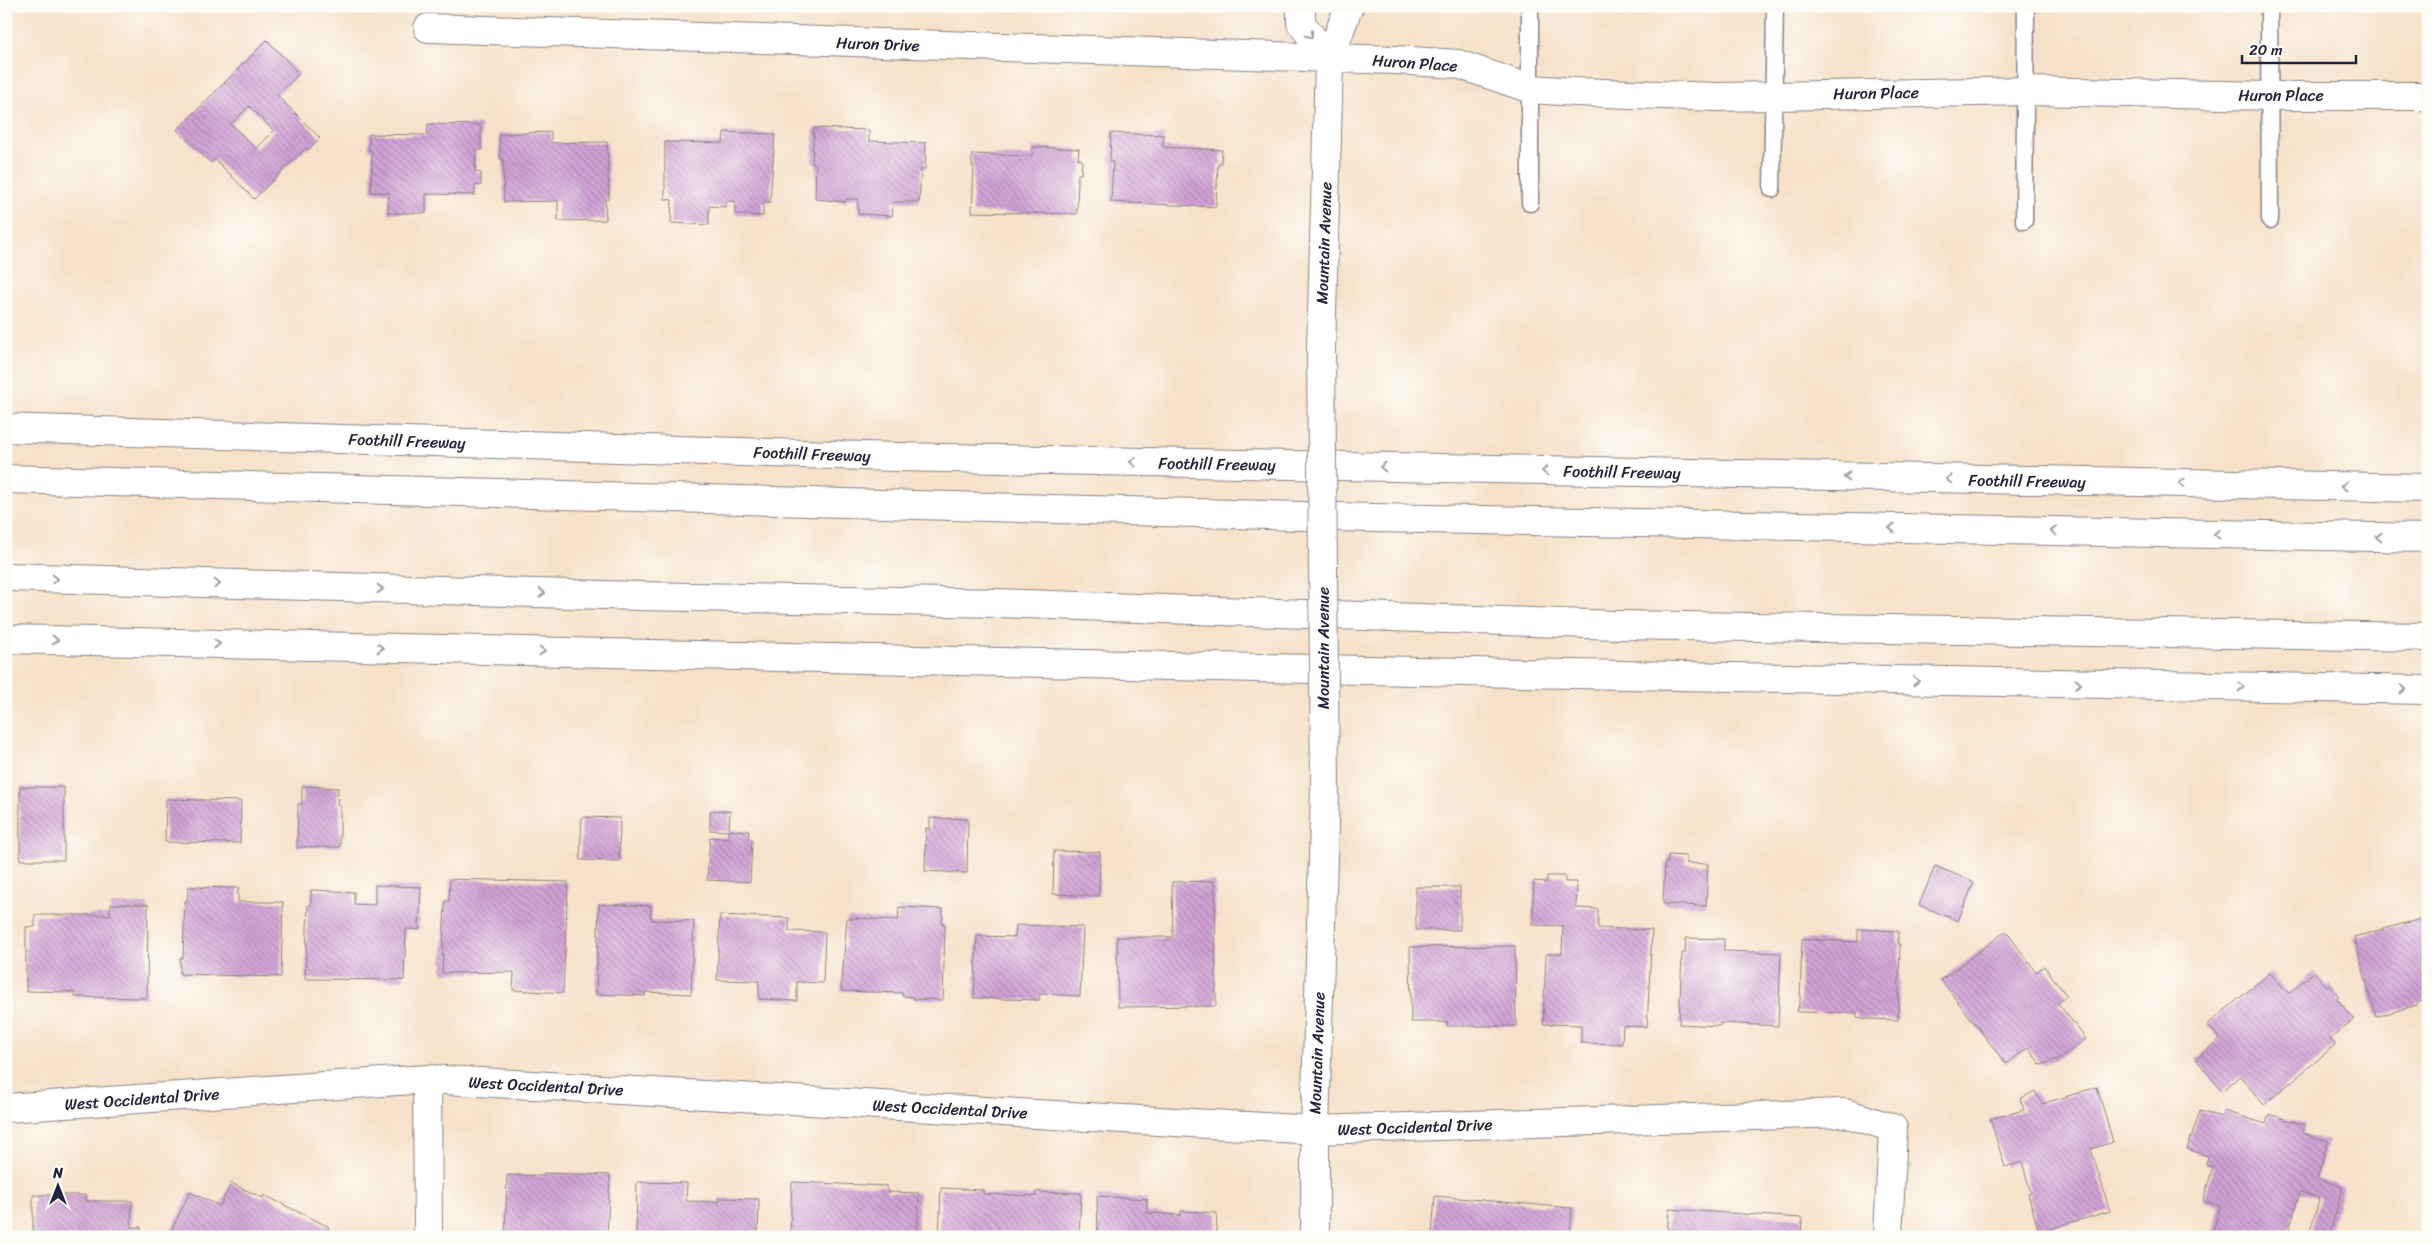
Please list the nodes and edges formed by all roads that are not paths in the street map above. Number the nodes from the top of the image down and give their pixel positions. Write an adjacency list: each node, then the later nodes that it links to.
1 (1301, 6): 8 (main road, one-way to 8)
2 (1349, 6): 8 (main road, Mountain Avenue)
3 (1530, 6): 9 (lane)
4 (1775, 6): 11 (lane)
5 (2026, 6): 10 (lane)
6 (2269, 6): 12 (lane)
7 (428, 28): 8 (main road, Huron Drive)
8 (1329, 60): 9 (main road, Huron Place); 28 (main road, Mountain Avenue, bridge)
9 (1531, 89): 11 (main road, Huron Place); 15 (lane)
10 (2027, 91): 11 (main road, Huron Place); 12 (main road, Huron Place); 17 (lane)
11 (1774, 95): 14 (lane)
12 (2268, 96): 13 (main road, Huron Place); 16 (lane)
13 (2428, 96)
14 (1772, 189)
15 (1530, 203)
16 (2270, 220)
17 (2024, 222)
18 (6, 428): 20 (main road, Foothill Freeway, one-way to 18)
19 (6, 478): 21 (main road, one-way to 19)
20 (2428, 488)
21 (2428, 538)
22 (6, 577): 23 (main road, one-way to 23)
23 (2428, 637)
24 (6, 639): 25 (main road, one-way to 25)
25 (2428, 690)
26 (427, 1079): 27 (main road, West Occidental Drive); 28 (main road, West Occidental Drive); 29 (main road)
27 (6, 1108)
28 (1315, 1130): 30 (main road, Mountain Avenue); 31 (main road, West Occidental Drive)
29 (428, 1237)
30 (1315, 1237)
31 (1888, 1237)

